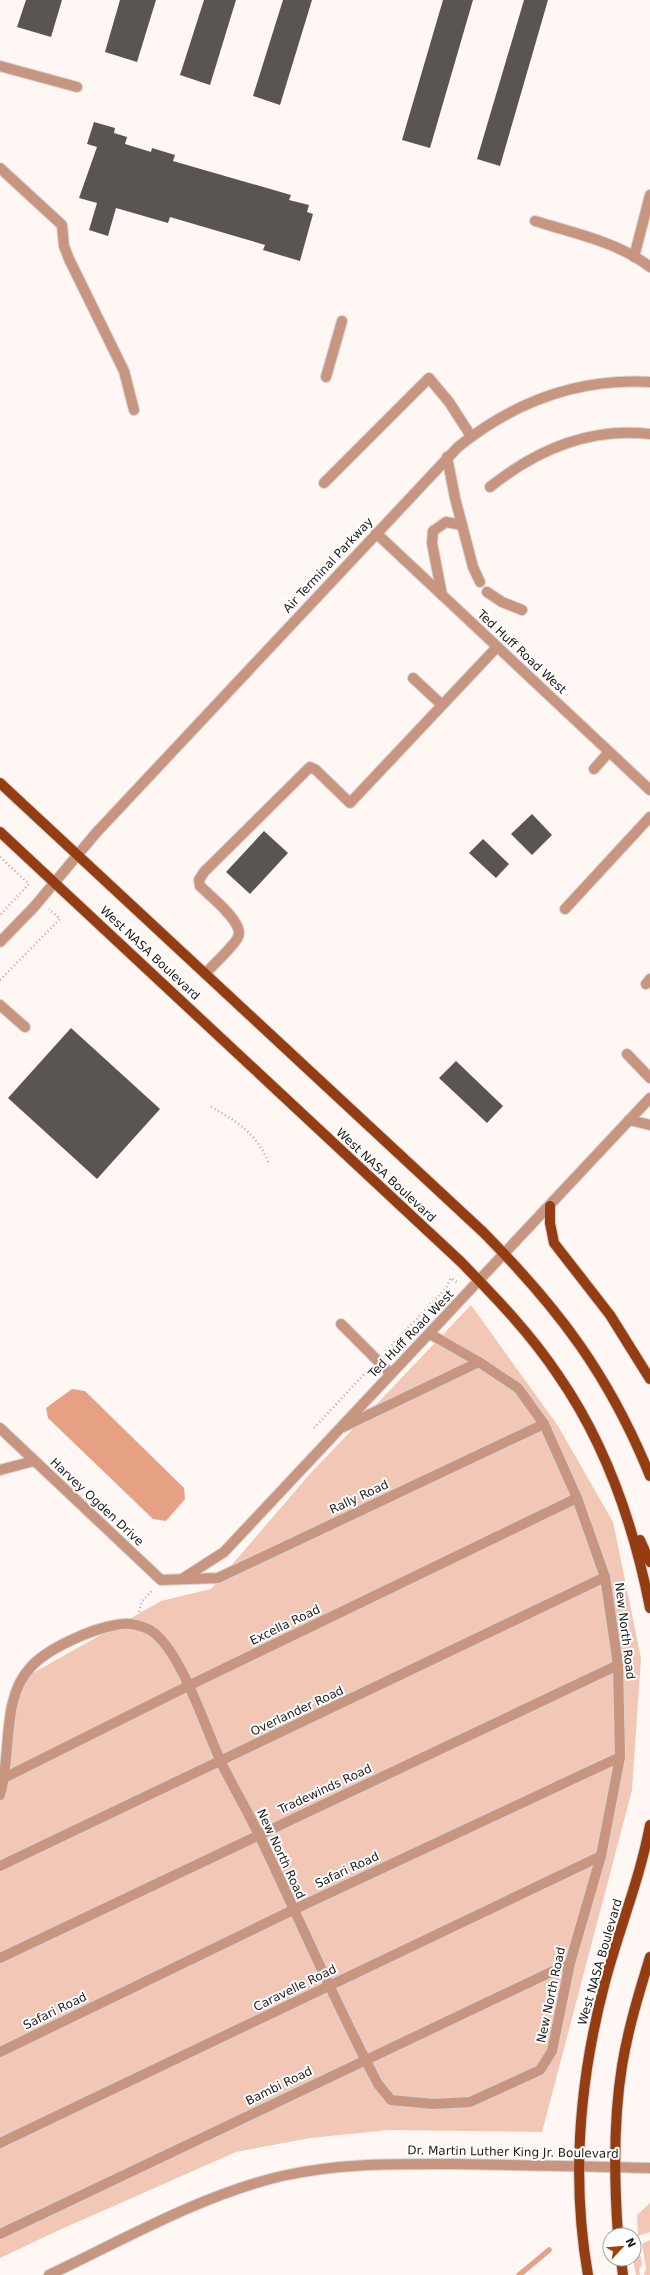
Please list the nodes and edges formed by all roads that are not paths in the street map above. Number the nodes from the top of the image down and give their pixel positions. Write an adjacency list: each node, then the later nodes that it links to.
1 (0, 66): 2 (street)
2 (77, 87)
3 (0, 168): 11 (street)
4 (650, 195): 6 (street)
5 (535, 221): 6 (street)
6 (634, 257): 7 (street)
7 (650, 267)
8 (342, 321): 9 (street)
9 (326, 377)
10 (650, 382): 13 (street, Air Terminal Parkway)
11 (134, 410)
12 (650, 434): 16 (street)
13 (471, 436): 14 (street, Air Terminal Parkway); 15 (street)
14 (447, 457): 17 (street); 18 (street, Air Terminal Parkway)
15 (324, 483)
16 (490, 487)
17 (462, 525): 19 (street); 21 (street)
18 (376, 533): 21 (street, Ted Huff Road West); 32 (street, Air Terminal Parkway)
19 (480, 582)
20 (487, 592): 22 (street)
21 (442, 595): 23 (street, Ted Huff Road West)
22 (522, 610)
23 (497, 647): 25 (street); 26 (street, Ted Huff Road West)
24 (413, 678): 25 (street)
25 (442, 705): 36 (street)
26 (609, 752): 27 (street); 29 (street, Ted Huff Road West)
27 (594, 769)
28 (0, 783): 32 (main road, West NASA Boulevard)
29 (650, 790)
30 (650, 817): 34 (street)
31 (0, 832): 33 (main road, West NASA Boulevard)
32 (76, 854): 33 (street, Air Terminal Parkway); 36 (main road, West NASA Boulevard)
33 (54, 882): 35 (street, Air Terminal Parkway); 46 (main road, West NASA Boulevard)
34 (565, 909)
35 (0, 942)
36 (205, 974): 45 (main road, West NASA Boulevard)
37 (0, 1005): 38 (street)
38 (25, 1027)
39 (627, 1054): 40 (street)
40 (650, 1078)
41 (650, 1098): 42 (street, Ted Huff Road West)
42 (629, 1120): 43 (street); 44 (street, Ted Huff Road West)
43 (650, 1126)
44 (550, 1206): 45 (street, Ted Huff Road West); 51 (main road)
45 (504, 1254): 46 (street, Ted Huff Road West); 57 (main road, West NASA Boulevard)
46 (480, 1281): 48 (street, Ted Huff Road West); 59 (main road, West NASA Boulevard)
47 (340, 1324): 50 (street)
48 (430, 1334): 49 (street, New North Road); 50 (street, Ted Huff Road West)
49 (479, 1362): 52 (street, New North Road); 54 (street)
50 (391, 1374): 54 (street, Ted Huff Road West)
51 (650, 1379)
52 (544, 1424): 58 (street, New North Road); 62 (street, Rally Road)
53 (0, 1428): 55 (street, Harvey Ogden Drive)
54 (336, 1431): 62 (street, Ted Huff Road West)
55 (34, 1461): 56 (street); 62 (street, Harvey Ogden Drive)
56 (0, 1470)
57 (650, 1476)
58 (577, 1498): 61 (street, New North Road); 65 (street, Excella Road)
59 (623, 1504): 60 (main road); 63 (main road, West NASA Boulevard)
60 (650, 1562)
61 (605, 1577): 64 (street, New North Road); 67 (street, Overlander Road)
62 (182, 1579)
63 (650, 1608)
64 (618, 1665): 66 (street, New North Road); 71 (street, Tradewinds Road)
65 (188, 1686): 67 (street, New North Road); 68 (street, Excella Road); 68 (street, New North Road)
66 (620, 1757): 72 (street, New North Road); 74 (street, Safari Road)
67 (221, 1761): 71 (street, New North Road); 73 (street, Overlander Road)
68 (6, 1777): 69 (street)
69 (0, 1795)
70 (650, 1825): 82 (main road, West NASA Boulevard)
71 (258, 1835): 74 (street, New North Road); 76 (street, Tradewinds Road)
72 (600, 1856): 77 (street, New North Road); 78 (street, Caravelle Road)
73 (0, 1866)
74 (292, 1910): 78 (street, New North Road); 79 (street, Safari Road)
75 (650, 1957): 83 (main road)
76 (0, 1958)
77 (570, 1963): 80 (street, Bambi Road); 80 (street, New North Road)
78 (330, 1985): 80 (street, New North Road); 81 (street, Caravelle Road)
79 (0, 2052)
80 (364, 2059): 86 (street, Bambi Road)
81 (0, 2143)
82 (580, 2165): 83 (street, Dr. Martin Luther King Jr. Boulevard); 87 (street, Dr. Martin Luther King Jr. Boulevard); 88 (main road, West NASA Boulevard)
83 (615, 2166): 84 (street, Dr. Martin Luther King Jr. Boulevard); 85 (main road)
84 (650, 2168)
85 (618, 2227)
86 (0, 2234)
87 (48, 2275)
88 (588, 2275)

